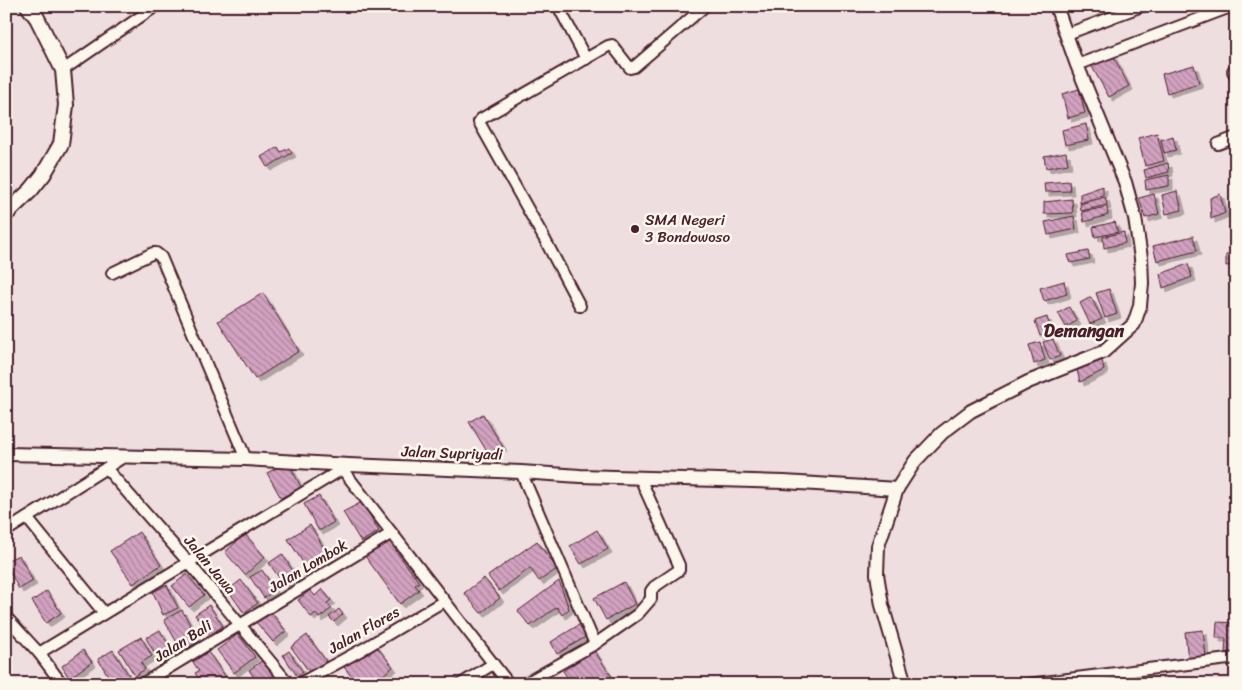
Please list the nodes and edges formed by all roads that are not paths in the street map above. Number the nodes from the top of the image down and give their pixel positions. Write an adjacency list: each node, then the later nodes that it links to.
1 (28, 6): 11 (main road)
2 (156, 6): 11 (street)
3 (558, 6): 9 (street)
4 (705, 6): 9 (street)
5 (1056, 6): 8 (street)
6 (1142, 6): 8 (street)
7 (1232, 6): 10 (street)
8 (1067, 34): 10 (street)
9 (586, 59): 18 (street)
10 (1077, 64): 26 (street)
11 (64, 70): 16 (main road)
12 (1236, 70): 13 (street)
13 (1236, 77)
14 (1236, 137): 15 (street)
15 (1218, 144)
16 (6, 214)
17 (112, 273): 21 (street)
18 (580, 306)
19 (6, 454): 20 (street, Jalan Supriyadi)
20 (125, 456): 21 (street, Jalan Supriyadi); 22 (street)
21 (246, 459): 23 (street, Jalan Supriyadi)
22 (106, 468): 27 (street); 30 (street, Jalan Jawa)
23 (346, 468): 24 (street, Jalan Supriyadi); 29 (street); 30 (street)
24 (521, 472): 25 (street, Jalan Supriyadi); 35 (street)
25 (640, 478): 26 (street, Jalan Supriyadi); 35 (street)
26 (897, 489): 46 (street)
27 (27, 518): 28 (street); 32 (street)
28 (6, 531)
29 (392, 533): 31 (street); 34 (street, Jalan Lombok)
30 (189, 563): 32 (street); 34 (street, Jalan Jawa)
31 (444, 600): 38 (street); 42 (street, Jalan Flores)
32 (104, 613): 36 (street)
33 (6, 617): 36 (street)
34 (240, 624): 40 (street, Jalan Bali); 41 (street, Jalan Jawa)
35 (595, 644): 45 (street)
36 (39, 653): 39 (street)
37 (1236, 658): 47 (street)
38 (494, 664): 43 (street); 44 (street)
39 (62, 684)
40 (142, 684)
41 (289, 684)
42 (299, 684)
43 (461, 684)
44 (510, 684)
45 (524, 684)
46 (905, 684)
47 (1028, 684)

